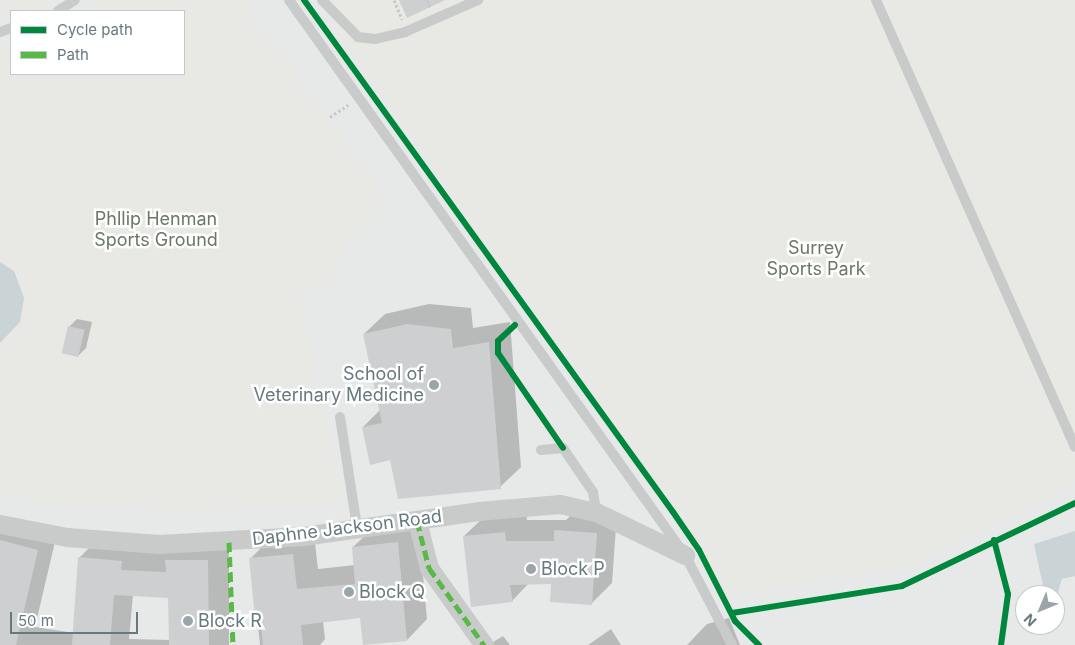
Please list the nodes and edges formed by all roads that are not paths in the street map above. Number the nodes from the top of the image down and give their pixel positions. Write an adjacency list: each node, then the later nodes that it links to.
1 (75, 0): 6 (lane)
2 (289, 0): 14 (lane)
3 (322, 0): 4 (lane)
4 (478, 0)
5 (876, 0): 8 (lane)
6 (60, 10)
7 (340, 417): 13 (lane)
8 (1075, 447)
9 (541, 450): 10 (lane)
10 (596, 512): 11 (street, Daphne Jackson Road); 14 (street, Daphne Jackson Road)
11 (417, 521): 13 (street, Daphne Jackson Road); 16 (street)
12 (0, 524): 13 (street, Daphne Jackson Road)
13 (357, 527)
14 (685, 555): 15 (lane)
15 (726, 632): 17 (lane); 18 (lane)
16 (484, 645)
17 (732, 645)
18 (741, 645)

